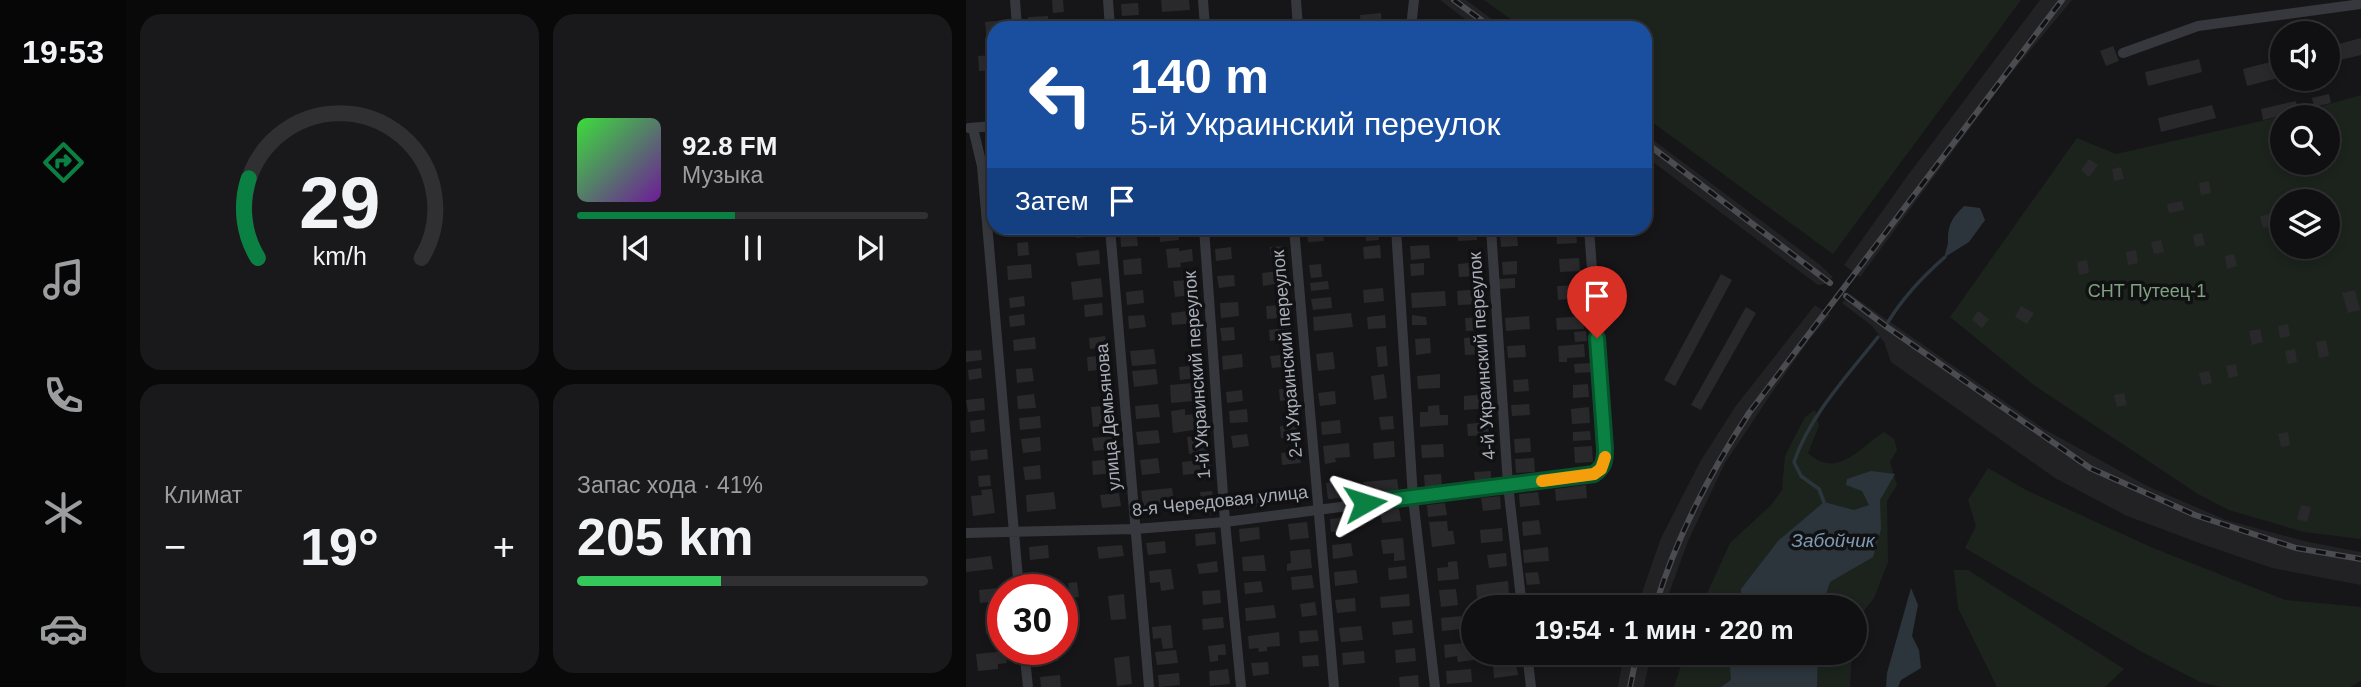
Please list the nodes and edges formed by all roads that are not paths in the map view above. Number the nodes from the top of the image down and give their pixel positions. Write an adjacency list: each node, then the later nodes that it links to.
1 (1015, 0): 8 (street)
2 (1108, 0): 9 (street)
3 (1203, 0): 10 (street)
4 (1296, 0): 11 (street)
5 (1414, 0): 12 (street)
6 (2323, 4): 7 (street); 13 (street)
7 (2361, 4)
8 (1016, 21)
9 (1110, 21)
10 (1204, 21)
11 (1298, 21)
12 (1412, 21)
13 (2123, 53)
14 (987, 127): 15 (street)
15 (969, 128): 16 (street)
16 (987, 223)
17 (988, 235): 29 (street)
18 (1111, 235): 28 (street, улица Демьянова)
19 (1204, 235): 27 (street, 1-й Украинский переулок)
20 (1295, 235): 26 (street, 2-й Украинский переулок)
21 (1396, 235): 25 (street)
22 (1491, 235): 24 (street, 4-й Украинский переулок)
23 (1590, 235): 24 (street, 8-я Чередовая улица)
24 (1508, 485): 25 (street, 8-я Чередовая улица); 32 (street, 4-й Украинский переулок)
25 (1413, 498): 26 (street, 8-я Чередовая улица); 39 (street)
26 (1317, 508): 27 (street, 8-я Чередовая улица); 38 (street, 2-й Украинский переулок)
27 (1225, 522): 28 (street, 8-я Чередовая улица); 37 (street, 1-й Украинский переулок)
28 (1135, 529): 29 (street, 8-я Чередовая улица); 36 (street, улица Демьянова)
29 (1014, 531): 30 (street, 8-я Чередовая улица); 31 (street)
30 (966, 533)
31 (1018, 574)
32 (1521, 595)
33 (1026, 665): 35 (street)
34 (1528, 665): 40 (street)
35 (1028, 687)
36 (1149, 687)
37 (1241, 687)
38 (1334, 687)
39 (1435, 687)
40 (1531, 687)

